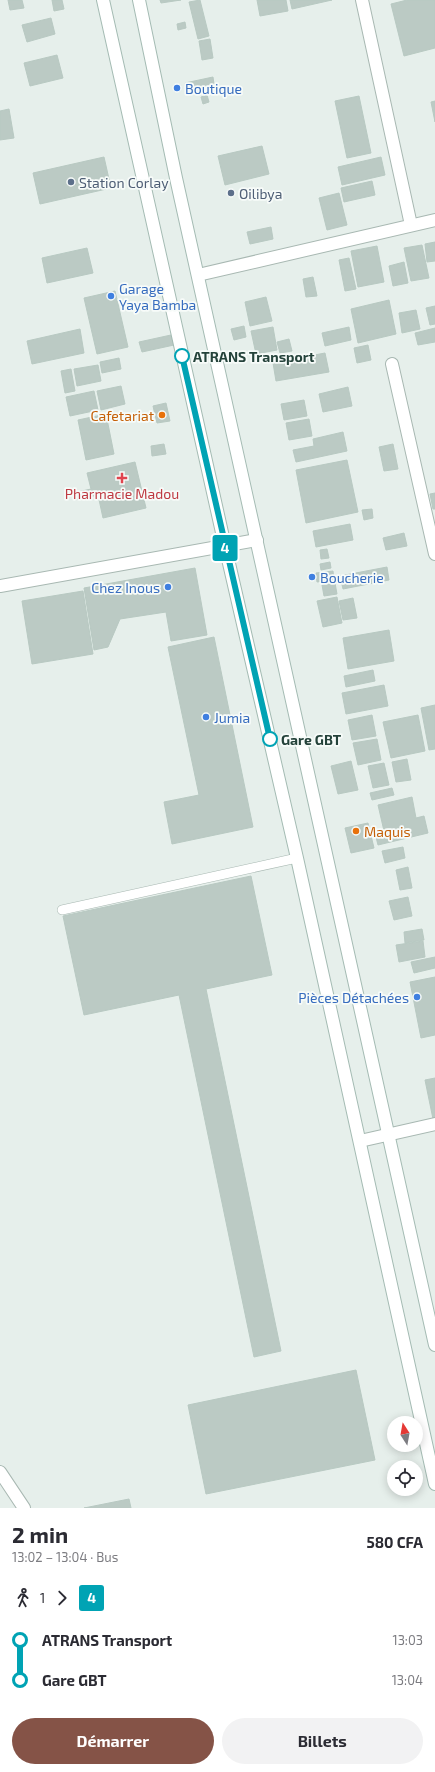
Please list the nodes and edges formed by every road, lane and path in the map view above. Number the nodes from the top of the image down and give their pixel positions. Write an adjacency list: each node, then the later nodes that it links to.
1 (103, 0): 9 (main road)
2 (139, 0): 6 (main road)
3 (362, 0): 5 (main road)
4 (435, 220): 5 (main road)
5 (411, 225): 6 (main road)
6 (198, 275): 8 (main road)
7 (392, 364): 10 (main road)
8 (257, 540): 9 (main road); 15 (main road)
9 (225, 546): 11 (main road); 12 (main road)
10 (435, 554)
11 (0, 586)
12 (297, 858): 13 (lane); 16 (main road)
13 (62, 910)
14 (435, 1124): 15 (main road)
15 (388, 1135): 16 (main road); 17 (main road)
16 (360, 1141): 19 (main road)
17 (435, 1345)
18 (0, 1472): 20 (main road)
19 (435, 1484)
20 (24, 1508)

